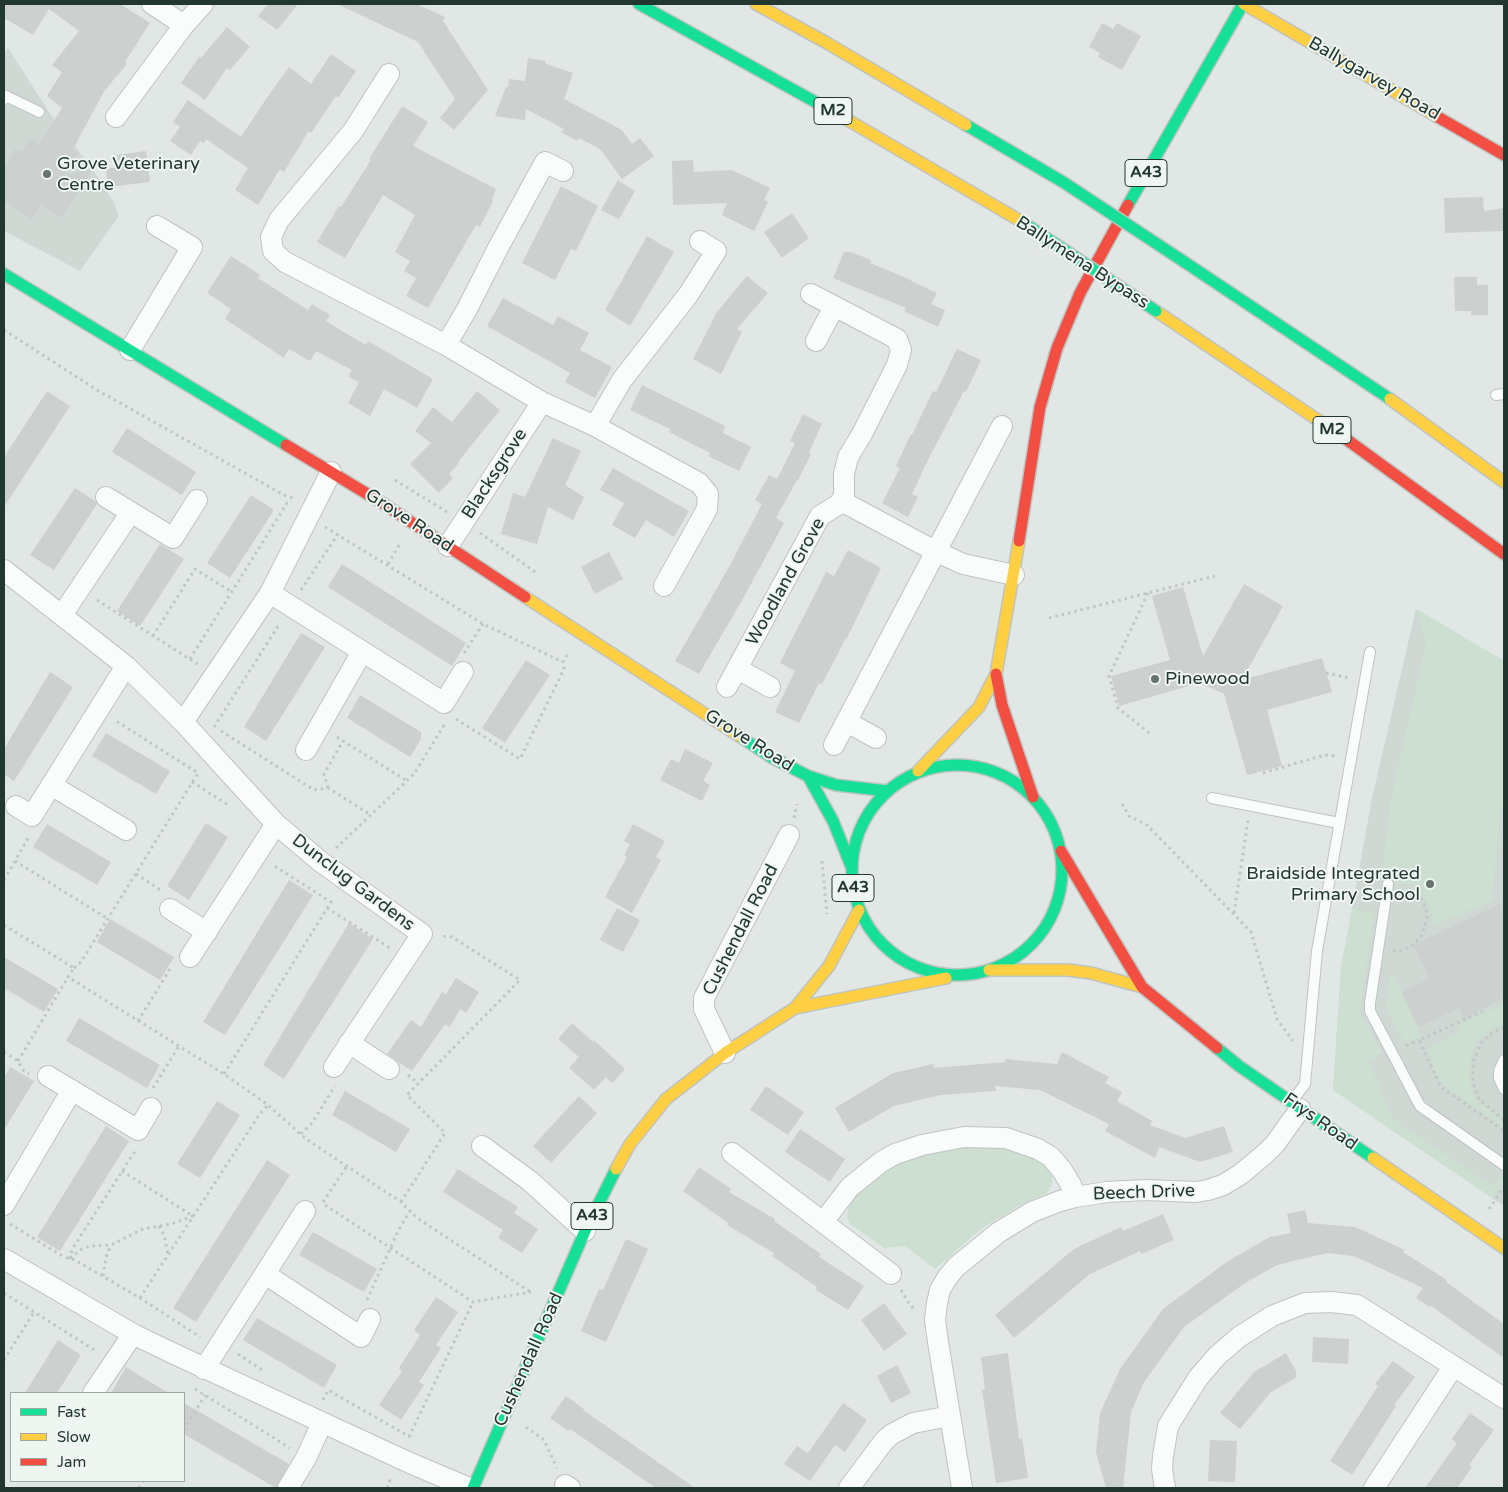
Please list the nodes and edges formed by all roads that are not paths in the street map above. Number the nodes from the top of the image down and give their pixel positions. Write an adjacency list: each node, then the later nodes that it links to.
1 (152, 4): 6 (street)
2 (203, 4): 6 (street)
3 (639, 4): 32 (main road, Ballymena Bypass / M2, bridge)
4 (756, 4): 25 (main road, bridge)
5 (1244, 4): 11 (main road, Ballygarvey Road); 34 (main road, A43)
6 (184, 25): 10 (street)
7 (389, 74): 19 (street)
8 (4, 99): 9 (lane)
9 (39, 112)
10 (116, 117)
11 (1504, 155)
12 (563, 171): 19 (street)
13 (157, 226): 20 (street)
14 (700, 241): 22 (street)
15 (4, 274): 20 (main road, Grove Road)
16 (811, 294): 17 (street, Woodland Grove)
17 (834, 307): 18 (street); 28 (street, Woodland Grove)
18 (816, 341)
19 (446, 345): 21 (street)
20 (130, 350): 24 (main road, Grove Road)
21 (542, 402): 22 (street); 30 (street, Blacksgrove)
22 (595, 426): 35 (street)
23 (1002, 426): 31 (street)
24 (331, 472): 30 (main road, Grove Road); 36 (street)
25 (1504, 482)
26 (106, 496): 29 (street)
27 (196, 500): 29 (street)
28 (841, 501): 31 (street, Woodland Grove); 41 (street, Woodland Grove)
29 (131, 512): 37 (street)
30 (448, 546): 52 (main road, Grove Road)
31 (936, 552): 34 (street, Woodland Grove); 47 (street)
32 (1504, 554)
33 (4, 570): 37 (street, Dunclug Gardens)
34 (1014, 576): 43 (main road, A43)
35 (664, 586)
36 (270, 593): 38 (street); 46 (street)
37 (62, 615): 40 (street, Dunclug Gardens)
38 (362, 652): 42 (street); 50 (street)
39 (1370, 652): 58 (lane)
40 (126, 666): 46 (street, Dunclug Gardens); 53 (street)
41 (738, 669): 44 (street, Woodland Grove); 45 (street)
42 (463, 672)
43 (996, 674): 51 (main road, A43); 55 (main road, A43)
44 (727, 686)
45 (770, 686)
46 (183, 722): 59 (street, Dunclug Gardens)
47 (846, 722): 48 (street); 49 (street)
48 (876, 738)
49 (834, 745)
50 (306, 750)
51 (918, 772): 54 (main road, A43); 55 (main road, A43)
52 (808, 776): 54 (main road, Grove Road); 63 (main road, Grove Road)
53 (51, 785): 57 (street); 60 (street)
54 (886, 791): 63 (main road, A43)
55 (1033, 797): 62 (main road, A43)
56 (1212, 798): 58 (lane)
57 (24, 811)
58 (1339, 823): 81 (lane)
59 (276, 824): 67 (street, Dunclug Gardens); 73 (street, Dunclug Gardens)
60 (126, 830)
61 (789, 835): 74 (street, Cushendall Road)
62 (1061, 852): 69 (main road, A43); 71 (main road, Frys Road)
63 (851, 866): 66 (main road, A43)
64 (1388, 884): 85 (lane)
65 (170, 910): 67 (street)
66 (859, 910): 70 (main road, A43); 72 (main road, Cushendall Road / A43)
67 (207, 932): 68 (street, Dunclug Gardens)
68 (190, 957)
69 (989, 970): 70 (main road, A43); 71 (main road, Frys Road)
70 (960, 975): 72 (main road, Cushendall Road / A43)
71 (1142, 987): 81 (main road, Frys Road)
72 (795, 1008): 74 (main road, Cushendall Road / A43)
73 (349, 1043): 76 (street, Dunclug Gardens); 77 (street)
74 (724, 1053): 90 (main road, Cushendall Road / A43)
75 (1504, 1060): 79 (lane)
76 (334, 1067)
77 (389, 1069)
78 (48, 1076): 80 (street)
79 (1504, 1089)
80 (72, 1090): 82 (street); 87 (street)
81 (1296, 1105): 86 (street, Beech Drive); 91 (main road, Frys Road)
82 (151, 1108)
83 (482, 1146): 90 (street)
84 (732, 1153): 89 (street)
85 (1504, 1165)
86 (1075, 1197): 89 (street, Beech Drive); 102 (street, Beech Drive)
87 (4, 1205)
88 (305, 1211): 93 (street)
89 (823, 1222): 94 (street)
90 (585, 1231): 105 (main road, Cushendall Road / A43)
91 (1504, 1248)
92 (4, 1258): 96 (street)
93 (265, 1274): 95 (street); 98 (street)
94 (891, 1274)
95 (370, 1319)
96 (132, 1334): 98 (street); 99 (street)
97 (1453, 1367): 100 (street); 108 (street); 109 (street)
98 (204, 1369): 101 (street)
99 (94, 1392)
100 (1504, 1398)
101 (321, 1415): 103 (street); 104 (street)
102 (950, 1416): 106 (street); 107 (street, Beech Drive)
103 (288, 1488)
104 (469, 1488)
105 (474, 1488)
106 (849, 1488)
107 (962, 1488)
108 (1165, 1488)
109 (1374, 1488)

